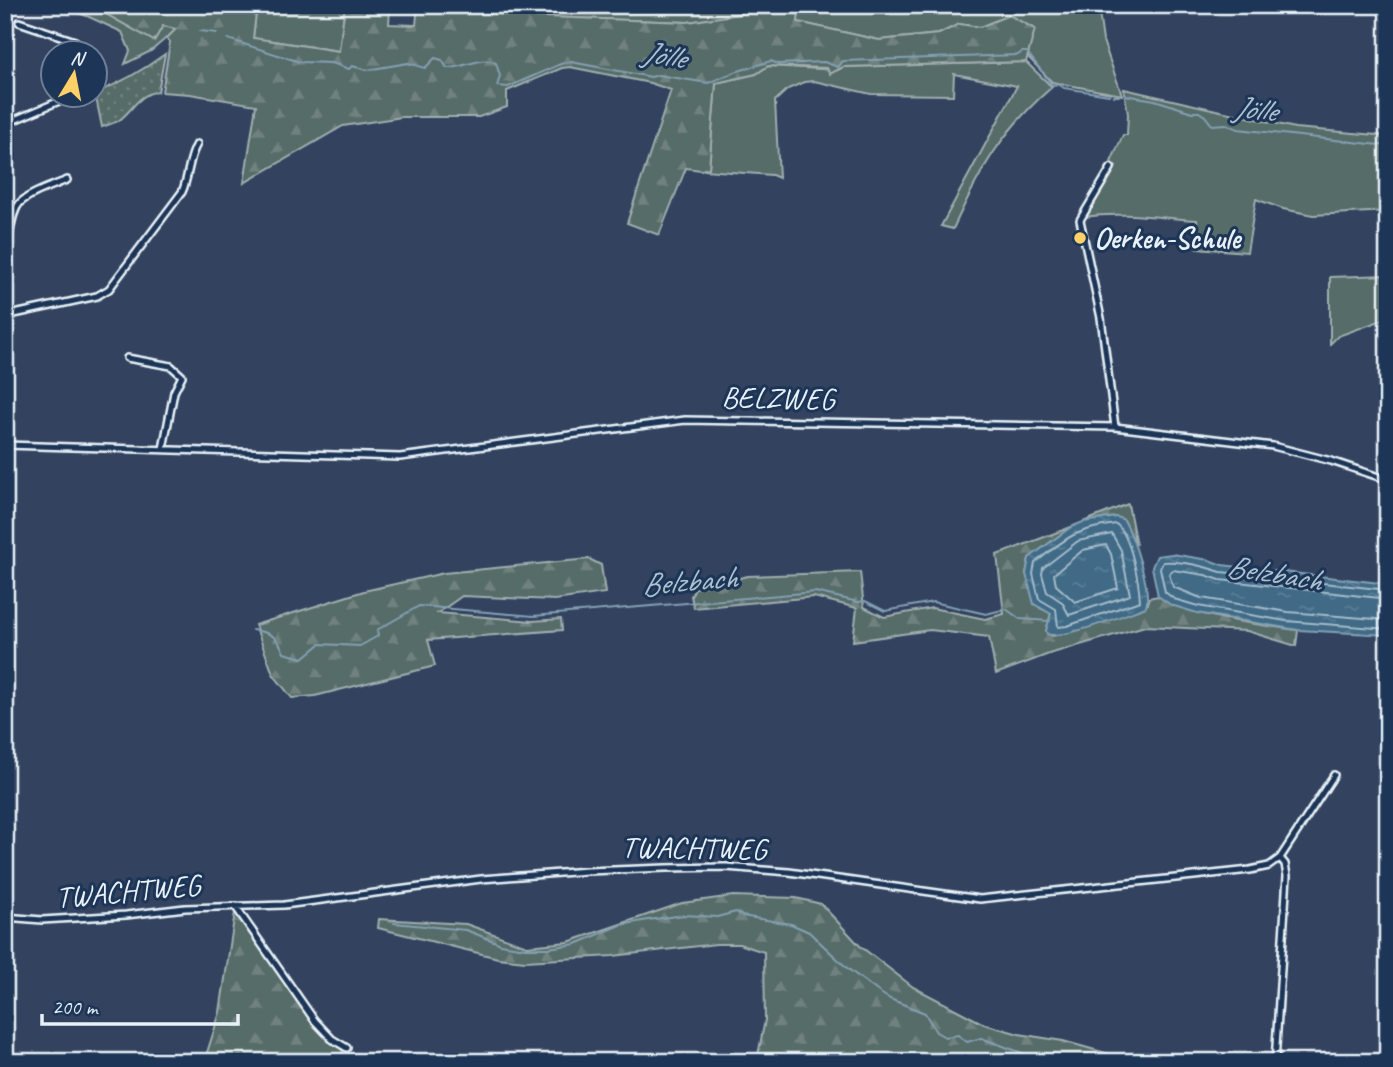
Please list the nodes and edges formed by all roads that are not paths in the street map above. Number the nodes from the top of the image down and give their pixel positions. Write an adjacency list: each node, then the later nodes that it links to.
1 (386, 5): 2 (street)
2 (400, 7)
3 (19, 22): 4 (street)
4 (33, 27): 5 (street); 6 (street)
5 (30, 35)
6 (65, 38)
7 (41, 108): 8 (street)
8 (6, 122)
9 (197, 144): 13 (street)
10 (1111, 168): 15 (street)
11 (67, 180): 12 (street)
12 (5, 297)
13 (5, 316)
14 (127, 358): 17 (street)
15 (1115, 428): 17 (street, BELZWEG); 18 (street, BELZWEG)
16 (5, 444): 17 (street, BELZWEG)
17 (163, 449)
18 (1388, 480)
19 (1334, 775): 20 (street)
20 (1280, 858): 21 (street, TWACHTWEG); 24 (street)
21 (235, 906): 22 (street, TWACHTWEG); 23 (street)
22 (5, 917)
23 (347, 1048)
24 (1275, 1062)

